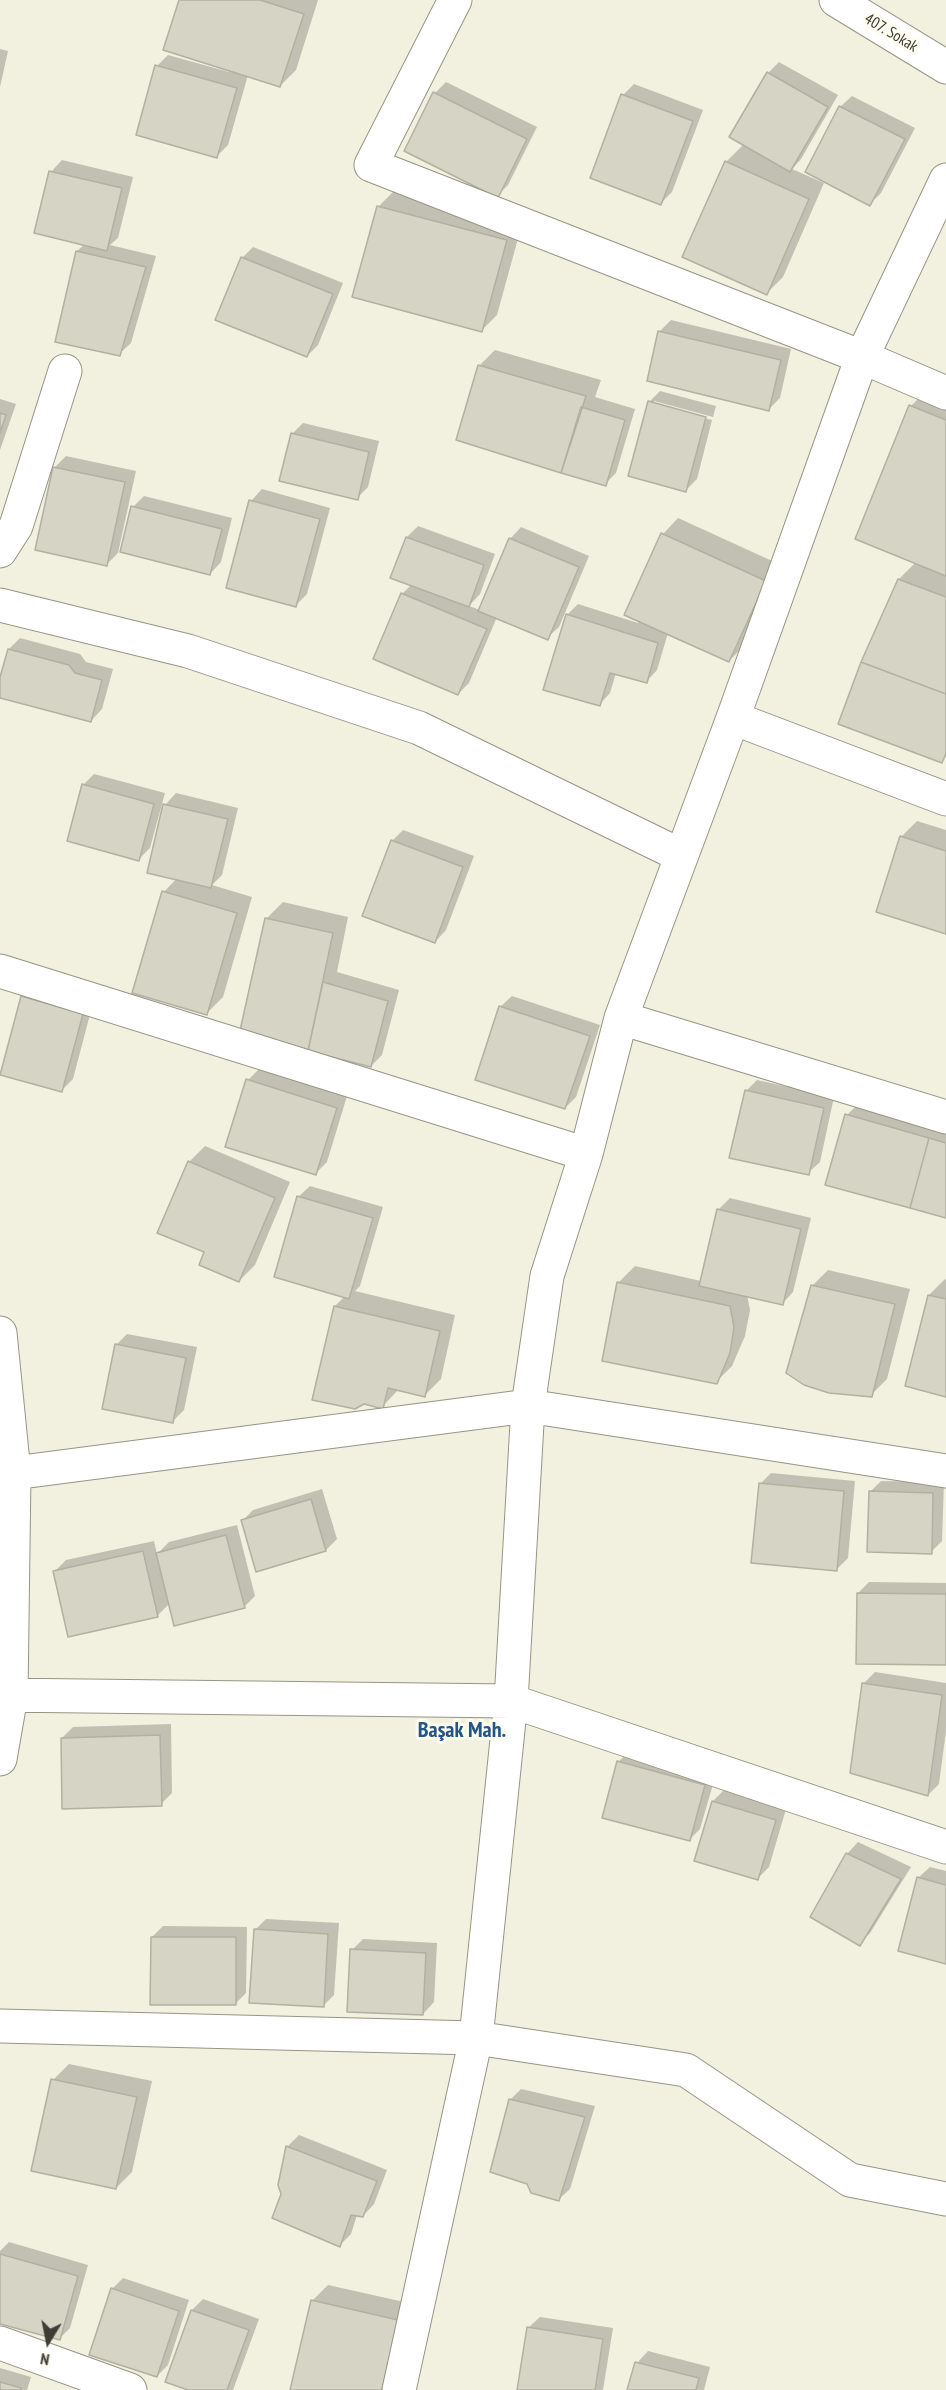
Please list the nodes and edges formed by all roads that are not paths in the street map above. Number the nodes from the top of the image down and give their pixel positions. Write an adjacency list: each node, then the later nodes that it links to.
1 (455, 0): 5 (street)
2 (854, 4): 3 (street, 407. Sokak)
3 (946, 67)
4 (946, 180): 5 (street)
5 (862, 357): 7 (street); 10 (street)
6 (64, 371): 8 (street)
7 (946, 393)
8 (0, 551)
9 (0, 605): 12 (street)
10 (733, 718): 11 (street); 12 (street)
11 (946, 799)
12 (680, 855): 14 (street)
13 (0, 971): 16 (street)
14 (621, 1018): 15 (street); 16 (street)
15 (946, 1118)
16 (586, 1154): 18 (street)
17 (0, 1333): 20 (street)
18 (528, 1406): 19 (street); 20 (street); 22 (street)
19 (946, 1471)
20 (14, 1473): 21 (street)
21 (6, 1696): 22 (street); 23 (street)
22 (511, 1701): 24 (street); 26 (street)
23 (0, 1759)
24 (946, 1846)
25 (0, 2026): 26 (street)
26 (476, 2038): 27 (street); 30 (street)
27 (946, 2199)
28 (0, 2343): 29 (street)
29 (130, 2390)
30 (399, 2390)

